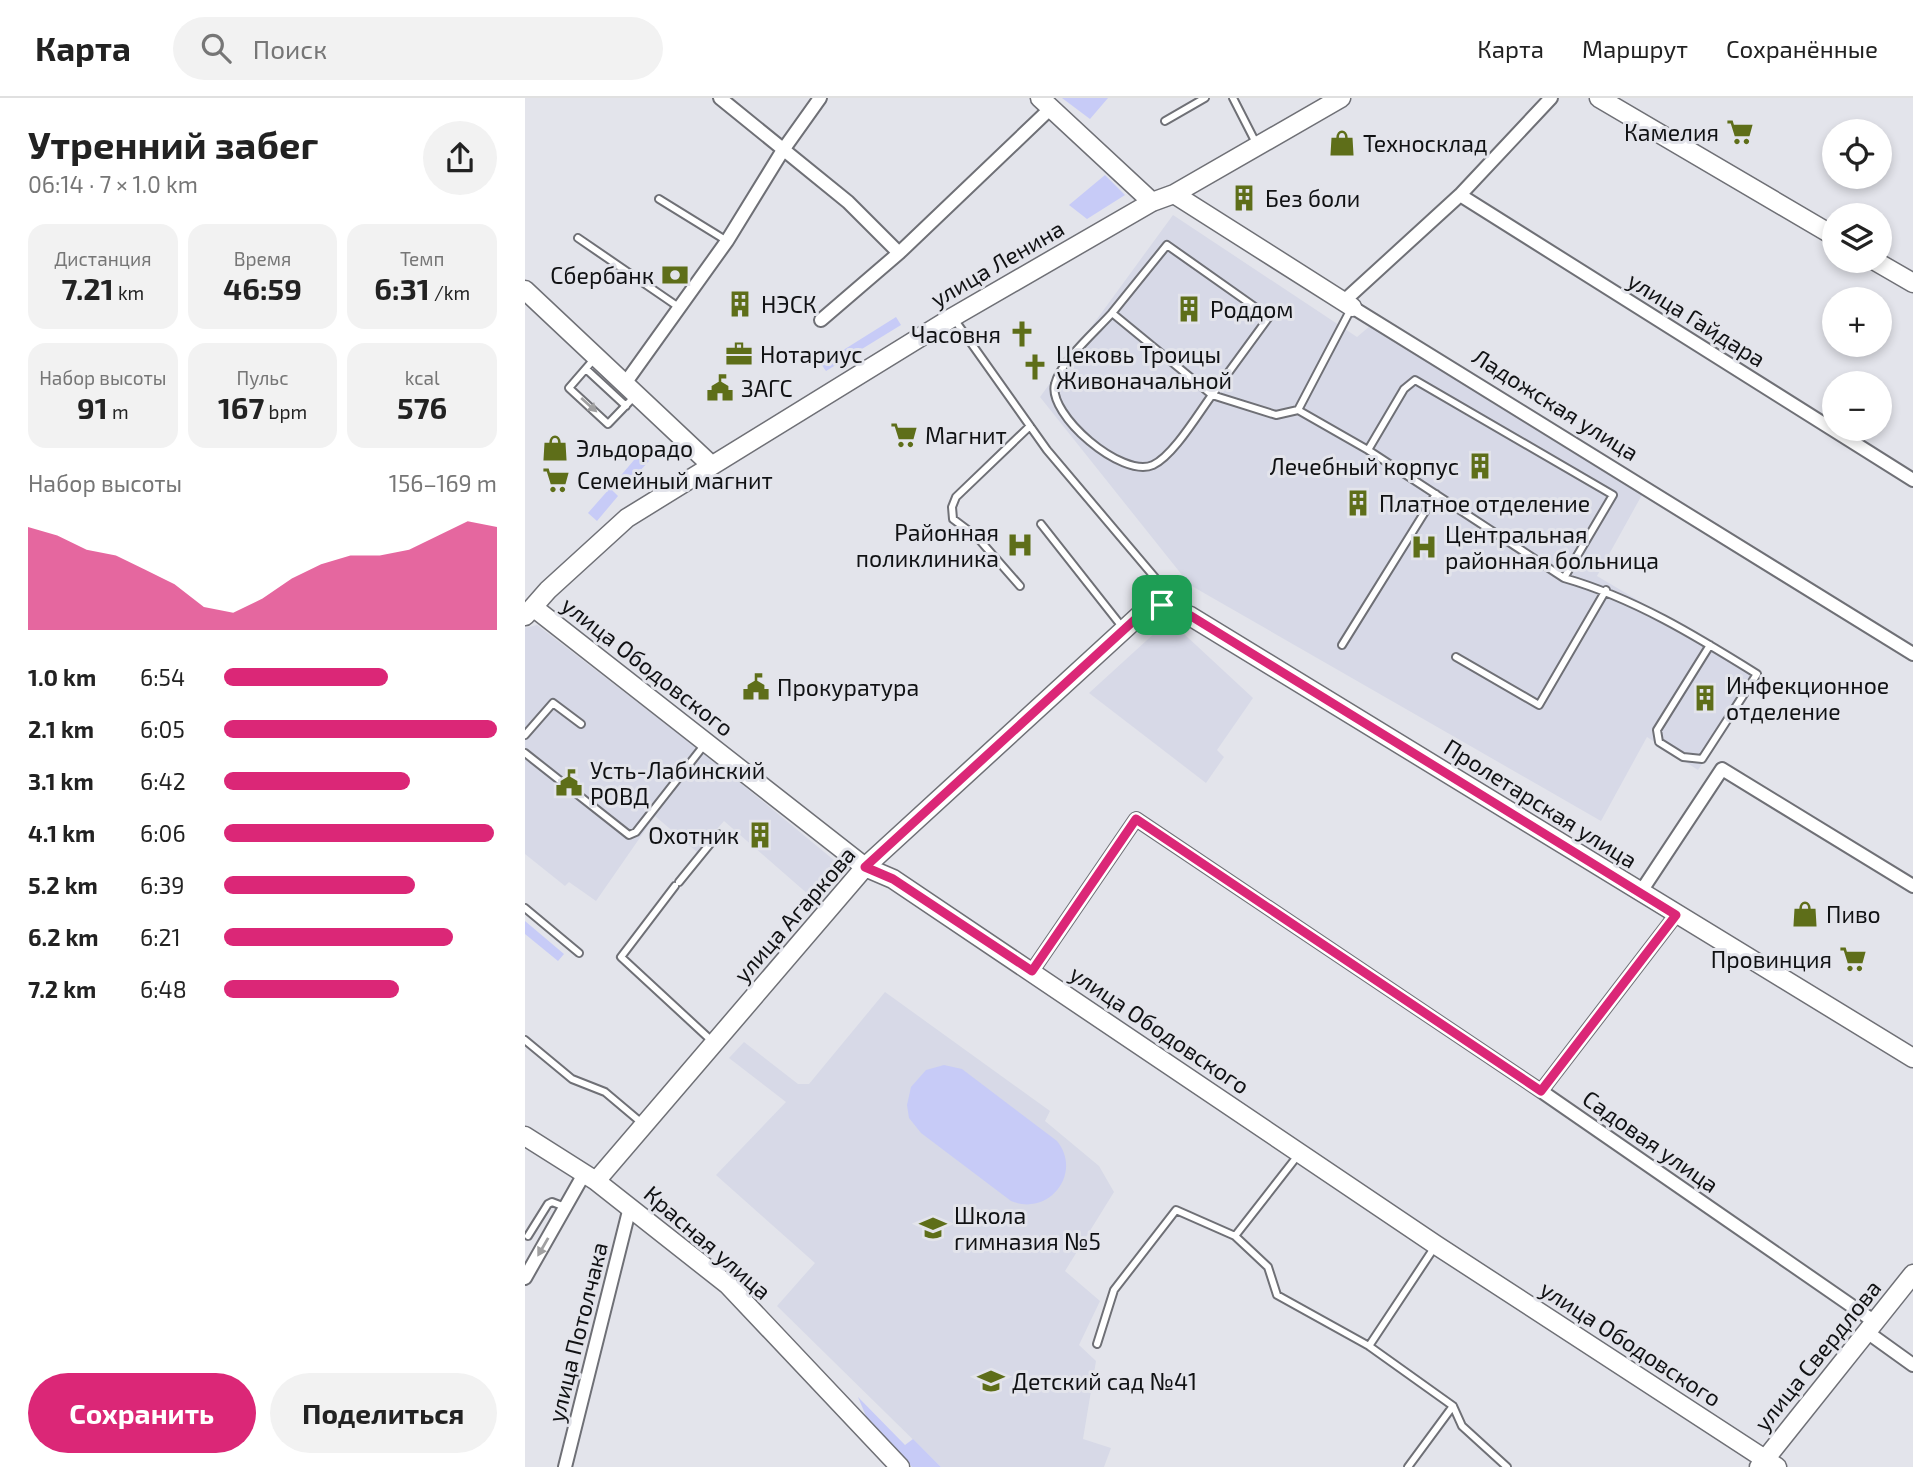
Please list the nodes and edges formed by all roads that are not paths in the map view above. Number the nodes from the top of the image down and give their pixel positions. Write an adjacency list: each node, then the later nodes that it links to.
1 (720, 98): 11 (street)
2 (820, 98): 11 (street)
3 (1205, 98): 9 (lane)
4 (1233, 98): 10 (lane)
5 (1341, 98): 10 (street, улица Ленина)
6 (1551, 98): 13 (street)
7 (1599, 98): 16 (street)
8 (1046, 103): 15 (street); 19 (street)
9 (1165, 121)
10 (1257, 145): 12 (street, улица Ленина)
11 (783, 150): 18 (street); 19 (street)
12 (1174, 194): 15 (street, улица Ленина); 23 (street, Ладожская улица)
13 (1460, 195): 23 (street); 35 (street, улица Гайдара)
14 (659, 199): 18 (lane)
15 (1152, 202): 26 (street, улица Ленина)
16 (1822, 229)
17 (578, 238): 24 (lane)
18 (727, 241): 24 (street)
19 (899, 253): 27 (street)
20 (1892, 271): 21 (street)
21 (1913, 283)
22 (525, 290): 28 (street)
23 (1348, 304): 31 (lane); 46 (street, Ладожская улица)
24 (680, 308): 29 (street)
25 (1112, 313): 30 (lane); 30 (lane); 30 (lane)
26 (953, 317): 32 (lane); 34 (street, улица Ленина)
27 (821, 320)
28 (591, 363): 29 (street); 29 (lane, one-way to 29)
29 (629, 394): 34 (street)
30 (1212, 395): 31 (lane)
31 (1299, 410): 33 (lane)
32 (1030, 426): 39 (lane); 41 (lane)
33 (1368, 450): 36 (lane); 38 (lane)
34 (711, 464): 42 (street, улица Ленина)
35 (1913, 480)
36 (1436, 494): 38 (lane); 44 (lane)
37 (1041, 524): 43 (lane)
38 (1565, 578): 40 (lane)
39 (1020, 586)
40 (1606, 590): 45 (lane); 47 (lane)
41 (1162, 605): 43 (street, улица Агаркова); 55 (street, Пролетарская улица)
42 (529, 611): 50 (street, улица Ободовского)
43 (1124, 630): 53 (street, улица Агаркова)
44 (1342, 645)
45 (1710, 645): 45 (lane)
46 (1913, 654)
47 (1456, 657)
48 (581, 724): 49 (lane)
49 (525, 735)
50 (706, 743): 51 (lane); 53 (street, улица Ободовского)
51 (525, 753)
52 (718, 834): 61 (lane)
53 (865, 867): 59 (street, улица Ободовского); 61 (street, улица Агаркова)
54 (1913, 886): 55 (street)
55 (1640, 892): 57 (street, Пролетарская улица)
56 (525, 908): 58 (lane)
57 (1676, 915): 62 (street, Пролетарская улица); 63 (street)
58 (579, 953)
59 (1032, 971): 63 (street, Садовая улица); 66 (street, улица Ободовского)
60 (525, 1040): 64 (lane)
61 (715, 1043): 64 (street, улица Агаркова)
62 (1913, 1058)
63 (1541, 1091): 75 (street, Садовая улица)
64 (644, 1125): 67 (street, улица Агаркова)
65 (525, 1136): 67 (street, Красная улица)
66 (1300, 1153): 71 (lane); 72 (street, улица Ободовского)
67 (590, 1177): 68 (street, улица Агаркова); 69 (street, Красная улица)
68 (565, 1207): 70 (lane); 74 (street, улица Агаркова, one-way to 74)
69 (630, 1207): 81 (street, улица Потолчака); 82 (street, Красная улица)
70 (528, 1236)
71 (1235, 1236): 76 (lane); 77 (lane)
72 (1436, 1245): 77 (lane); 80 (street, улица Ободовского)
73 (1913, 1274): 75 (street, улица Свердлова)
74 (525, 1278)
75 (1871, 1327): 78 (street, Садовая улица); 80 (street, улица Свердлова)
76 (1097, 1343)
77 (1369, 1346): 79 (lane)
78 (1913, 1365)
79 (1453, 1406): 83 (lane); 84 (lane)
80 (1767, 1464)
81 (565, 1467)
82 (900, 1467)
83 (1408, 1467)
84 (1507, 1467)

